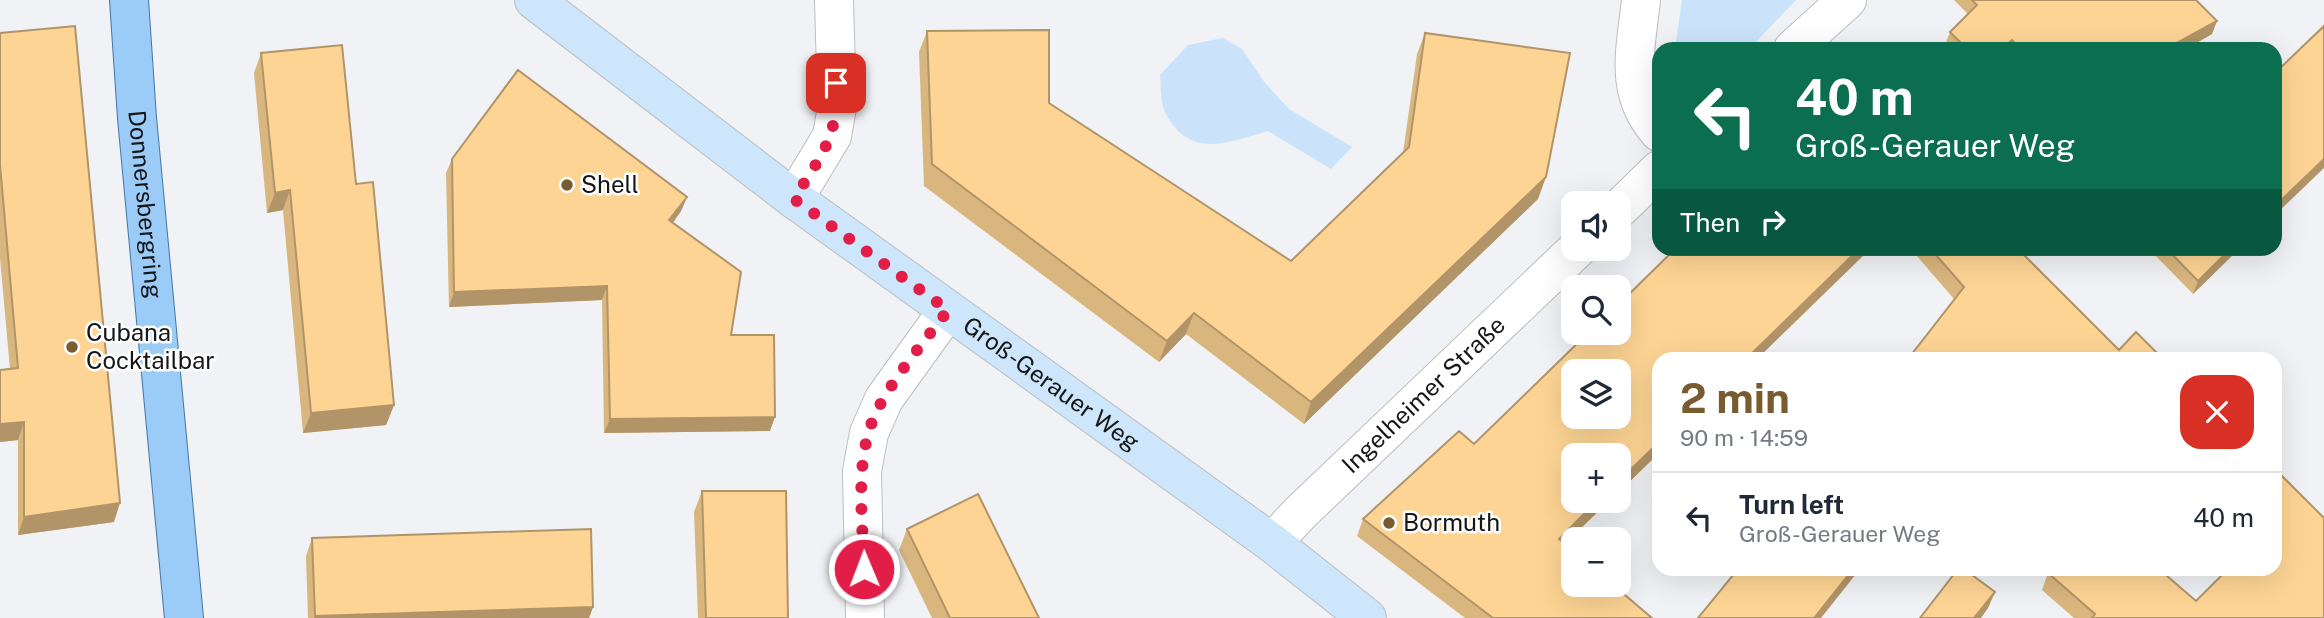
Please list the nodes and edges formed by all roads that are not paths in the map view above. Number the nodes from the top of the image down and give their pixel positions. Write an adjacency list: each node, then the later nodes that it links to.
1 (129, 0): 14 (main road, Donnersbergring)
2 (534, 0): 10 (main road, Groß-Gerauer Weg)
3 (834, 0): 10 (street)
4 (1641, 0): 7 (street)
5 (1847, 0): 6 (street)
6 (1801, 42)
7 (1652, 123)
8 (1652, 177): 9 (street)
9 (1631, 197)
10 (794, 199): 12 (main road, Groß-Gerauer Weg)
11 (1563, 261): 13 (street, Ingelheimer Straße)
12 (948, 310): 13 (main road, Groß-Gerauer Weg); 15 (street)
13 (1272, 543): 16 (main road, Groß-Gerauer Weg)
14 (184, 618)
15 (864, 618)
16 (1367, 618)

